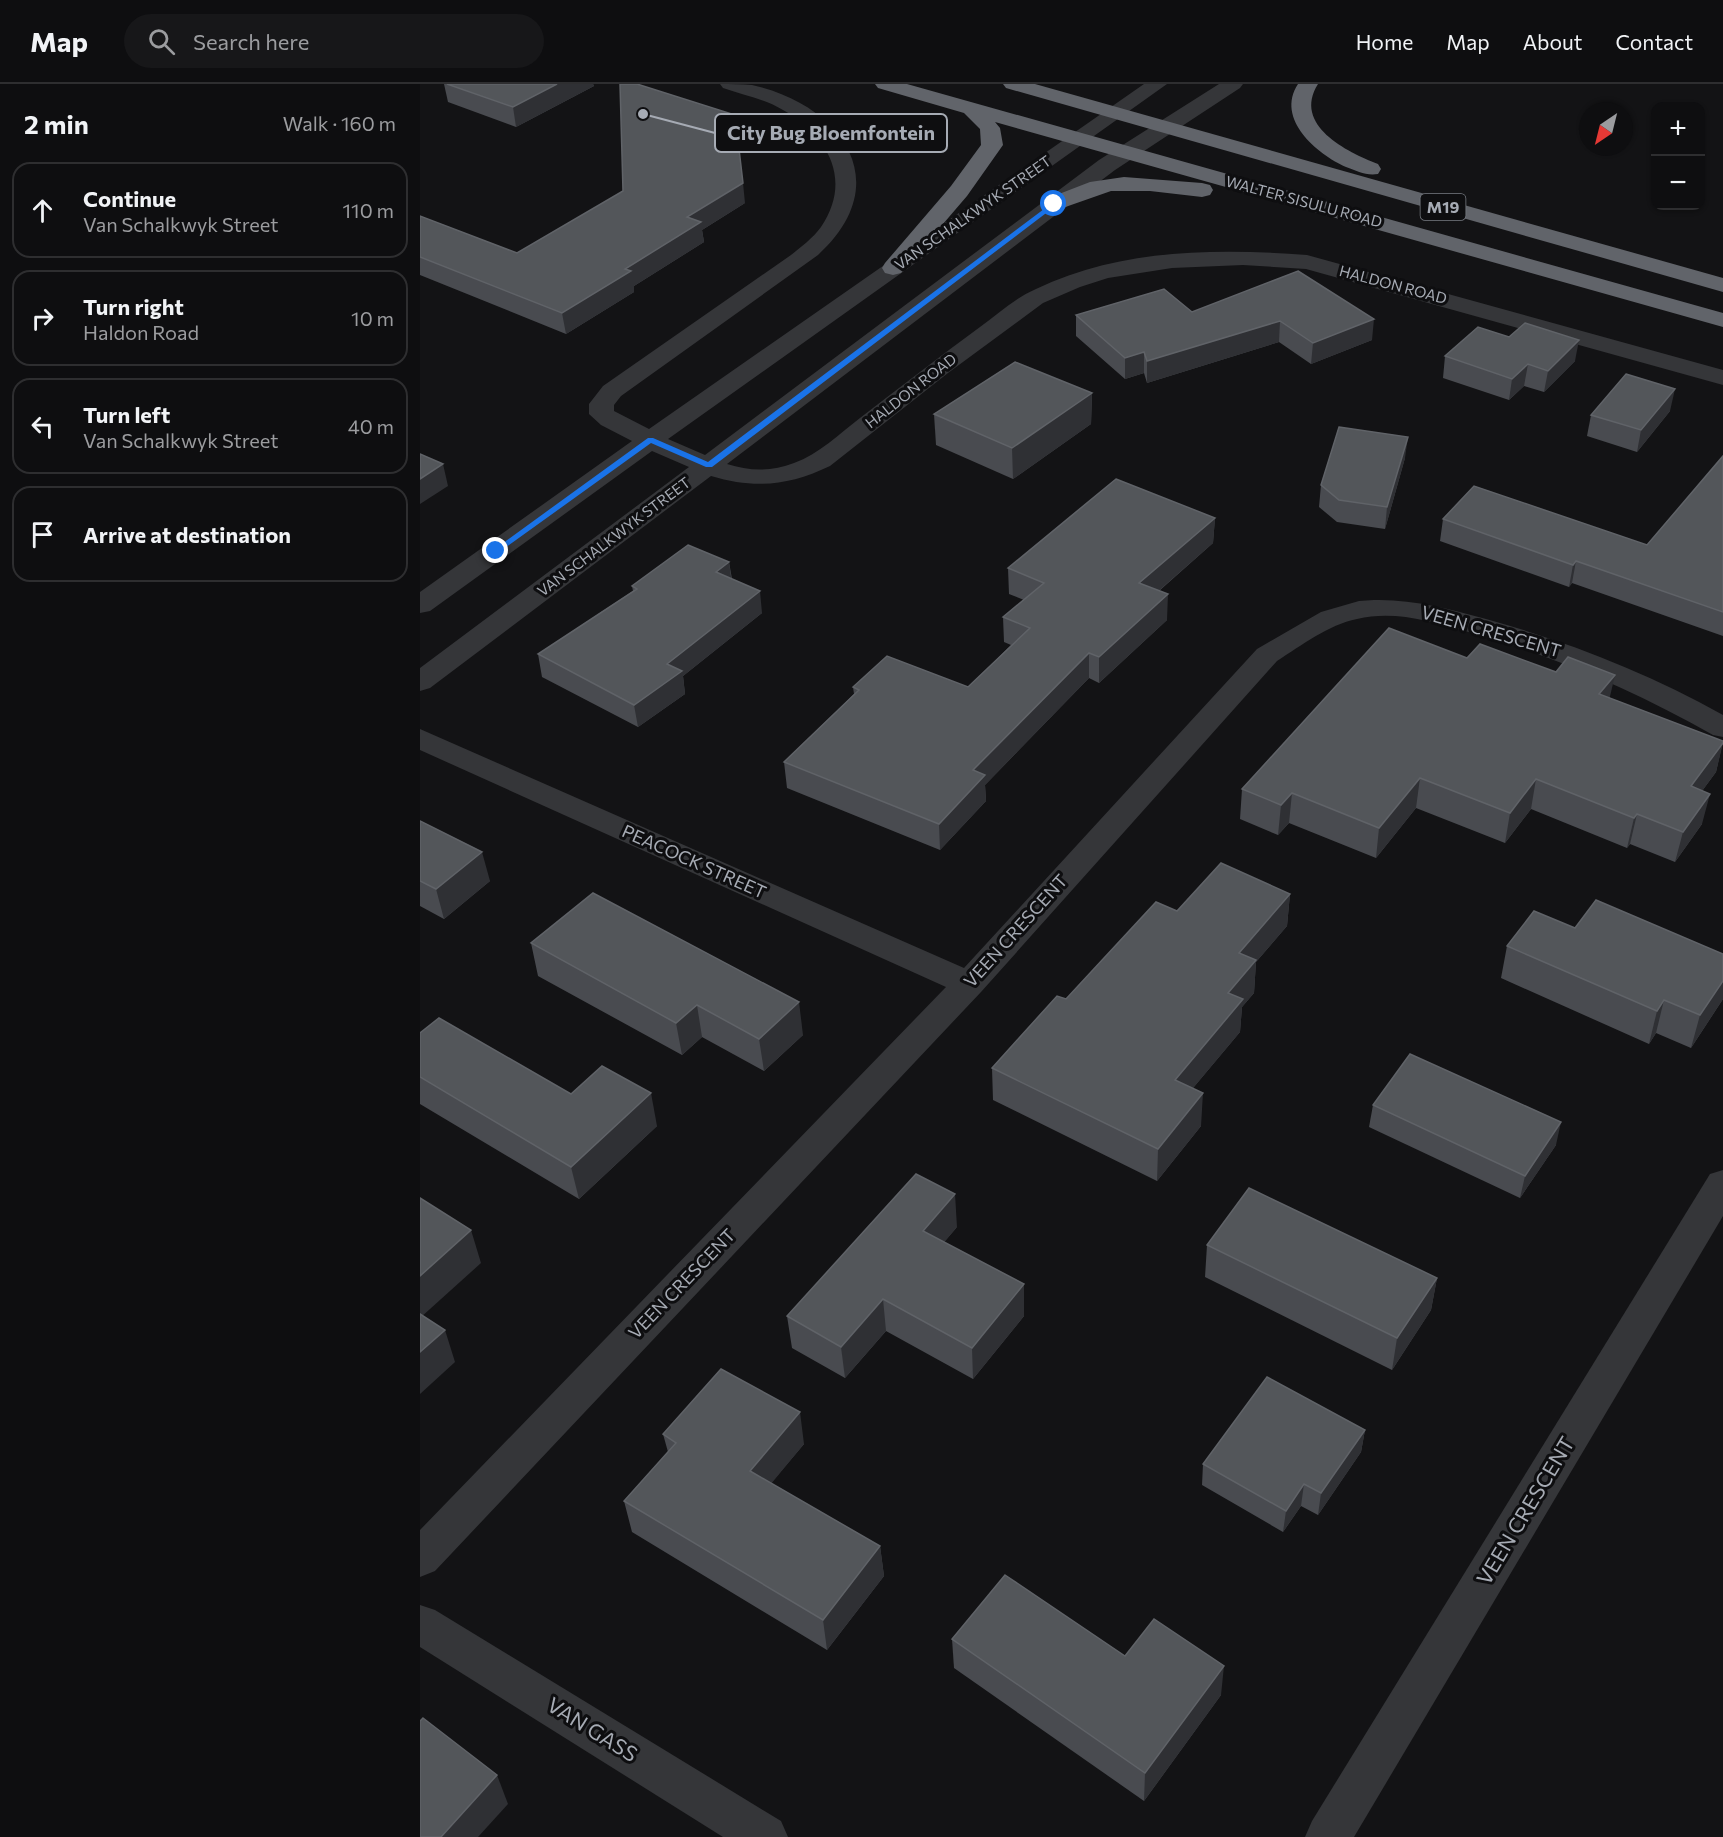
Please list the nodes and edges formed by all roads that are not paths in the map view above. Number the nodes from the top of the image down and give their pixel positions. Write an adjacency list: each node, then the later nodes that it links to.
1 (730, 84): 19 (street, HALDON ROAD)
2 (885, 84): 7 (highway, WALTER SISULU ROAD / M19)
3 (1013, 84): 8 (highway, WALTER SISULU ROAD / M19)
4 (1157, 84): 8 (street, VAN SCHALKWYK STREET)
5 (1233, 84): 9 (street, VAN SCHALKWYK STREET)
6 (1308, 84): 14 (highway)
7 (972, 109): 10 (highway, WALTER SISULU ROAD / M19); 15 (highway)
8 (1114, 113): 9 (highway, WALTER SISULU ROAD / M19); 10 (street, VAN SCHALKWYK STREET)
9 (1165, 126): 11 (street, VAN SCHALKWYK STREET); 14 (highway, WALTER SISULU ROAD / M19)
10 (1078, 139): 11 (highway, WALTER SISULU ROAD / M19); 15 (street, VAN SCHALKWYK STREET)
11 (1125, 153): 12 (street, VAN SCHALKWYK STREET); 13 (highway, WALTER SISULU ROAD / M19)
12 (1054, 204): 13 (highway); 20 (street, VAN SCHALKWYK STREET)
13 (1395, 227): 17 (highway, WALTER SISULU ROAD / M19)
14 (1575, 245): 16 (highway, WALTER SISULU ROAD / M19)
15 (893, 268): 19 (street, VAN SCHALKWYK STREET)
16 (1723, 285)
17 (1723, 320)
18 (1723, 378): 20 (street, HALDON ROAD)
19 (650, 440): 20 (street, HALDON ROAD); 21 (street, VAN SCHALKWYK STREET)
20 (709, 466): 22 (street, VAN SCHALKWYK STREET)
21 (420, 605)
22 (420, 682)
23 (1723, 728): 25 (street, VEEN CRESCENT)
24 (420, 740): 25 (street, PEACOCK STREET)
25 (969, 984): 27 (street, VEEN CRESCENT)
26 (1723, 1184): 30 (street, VEEN CRESCENT)
27 (420, 1558)
28 (420, 1624): 29 (street, VAN GASS)
29 (765, 1837)
30 (1328, 1837)

